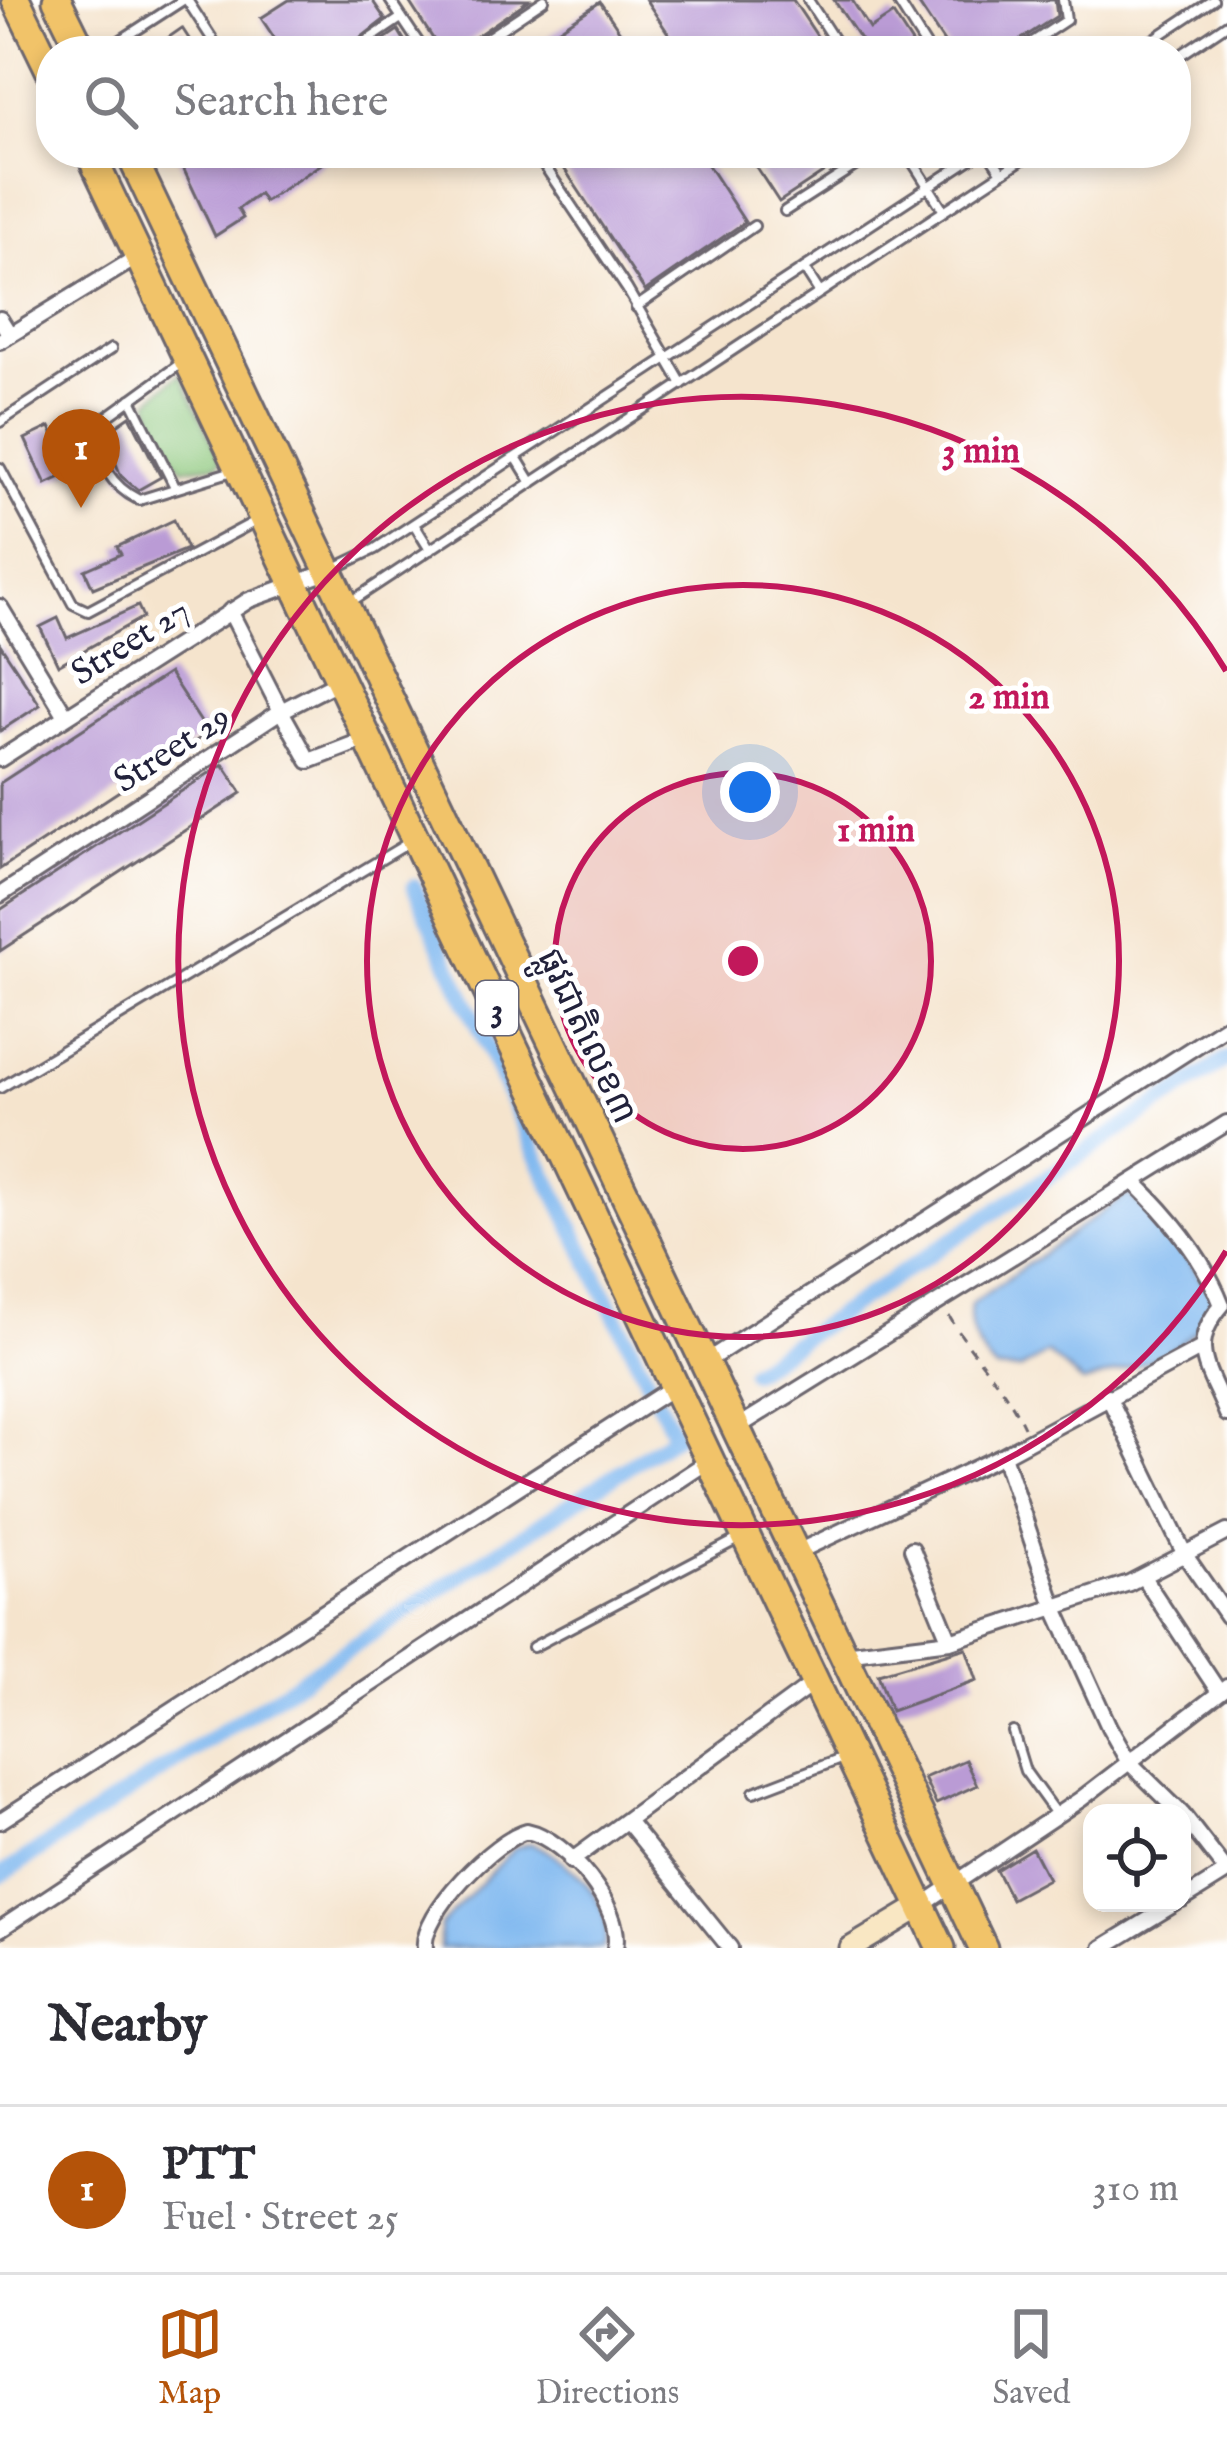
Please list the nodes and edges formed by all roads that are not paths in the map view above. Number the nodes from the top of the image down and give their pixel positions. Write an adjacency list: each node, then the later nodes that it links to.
1 (16, 0): 22 (highway)
2 (57, 0): 12 (highway)
3 (185, 0): 13 (lane); 14 (lane)
4 (390, 0): 10 (lane)
5 (544, 0): 17 (lane)
6 (808, 0): 18 (lane)
7 (897, 0): 19 (lane)
8 (1064, 0): 20 (lane)
9 (1214, 0): 21 (lane)
10 (401, 18): 15 (lane); 16 (lane)
11 (1227, 24): 23 (lane)
12 (75, 36)
13 (128, 36)
14 (210, 36)
15 (374, 36)
16 (414, 36)
17 (490, 36)
18 (831, 36)
19 (919, 36)
20 (1042, 36)
21 (1159, 36)
22 (36, 41)
23 (1191, 48)
24 (97, 168): 37 (highway, ផ្លូវជាតិលេខ៣ / 3)
25 (137, 168): 57 (highway, ផ្លូវជាតិលេខ៣ / 3)
26 (546, 168): 40 (lane)
27 (851, 168): 34 (lane)
28 (917, 168): 33 (lane)
29 (957, 168): 33 (lane)
30 (999, 168): 32 (lane)
31 (1010, 168): 32 (lane)
32 (1002, 173): 35 (lane)
33 (929, 186): 35 (lane); 38 (lane)
34 (785, 211)
35 (944, 211): 39 (lane)
36 (754, 226): 40 (lane)
37 (139, 256): 42 (street); 44 (highway, ផ្លូវជាតិលេខ៣ / 3)
38 (804, 268): 39 (lane); 45 (lane)
39 (820, 293): 46 (lane)
40 (636, 307): 45 (lane)
41 (0, 319): 42 (street)
42 (5, 338)
43 (111, 350): 48 (lane)
44 (188, 358): 47 (lane); 51 (highway, ផ្លូវជាតិលេខ៣ / 3)
45 (667, 358): 46 (lane); 49 (lane)
46 (682, 384): 52 (lane)
47 (131, 399): 53 (lane); 53 (lane)
48 (0, 422)
49 (515, 457): 52 (lane); 55 (lane)
50 (0, 468): 54 (lane)
51 (243, 468): 53 (lane); 54 (highway, ផ្លូវជាតិលេខ៣ / 3)
52 (532, 483): 56 (lane)
53 (175, 487)
54 (265, 516): 58 (highway, ផ្លូវជាតិលេខ៣ / 3)
55 (414, 524): 56 (lane); 57 (lane)
56 (430, 550): 59 (lane)
57 (328, 572): 58 (street, Street 27); 59 (highway, ផ្លូវជាតិលេខ៣ / 3)
58 (296, 583): 61 (street, Street 27); 62 (highway, ផ្លូវជាតិលេខ៣ / 3)
59 (345, 606): 62 (lane); 77 (highway, ផ្លូវជាតិលេខ៣ / 3)
60 (0, 608): 63 (street)
61 (230, 611): 65 (street, Street 29); 66 (street, Street 27)
62 (314, 623): 64 (highway, ផ្លូវជាតិលេខ៣ / 3)
63 (4, 625): 66 (street)
64 (341, 680): 65 (street); 67 (highway, ផ្លូវជាតិលេខ៣ / 3)
65 (281, 711): 67 (street); 70 (street, Street 29)
66 (66, 716): 68 (street, Street 27)
67 (369, 738): 69 (highway, ផ្លូវជាតិលេខ៣ / 3)
68 (0, 760)
69 (416, 838): 72 (lane); 78 (highway, ផ្លូវជាតិលេខ៣ / 3)
70 (0, 895)
71 (1227, 1026): 77 (street)
72 (0, 1088)
73 (1227, 1123): 74 (street)
74 (1135, 1183): 75 (street); 81 (street)
75 (1224, 1305): 76 (street)
76 (1201, 1349): 79 (street); 80 (street)
77 (708, 1368): 81 (highway, ផ្លូវជាតិលេខ៣ / 3)
78 (677, 1389): 82 (highway, ផ្លូវជាតិលេខ៣ / 3); 103 (street)
79 (1108, 1396): 83 (street); 88 (street)
80 (1227, 1414)
81 (734, 1425): 87 (highway, ផ្លូវជាតិលេខ៣ / 3)
82 (706, 1452): 85 (highway, ផ្លូវជាតិលេខ៣ / 3); 111 (street)
83 (1003, 1455): 87 (street); 90 (street)
84 (1227, 1532): 88 (street)
85 (746, 1536): 93 (lane); 95 (highway, ផ្លូវជាតិលេខ៣ / 3)
86 (912, 1549): 92 (street)
87 (796, 1553): 94 (highway, ផ្លូវជាតិលេខ៣ / 3)
88 (1184, 1556): 89 (street); 91 (street)
89 (1143, 1577): 90 (street); 96 (street)
90 (1054, 1606): 92 (street); 99 (street)
91 (1227, 1616)
92 (950, 1641): 94 (street)
93 (533, 1647)
94 (844, 1654): 107 (highway, ផ្លូវជាតិលេខ៣ / 3)
95 (815, 1682): 98 (highway, ផ្លូវជាតិលេខ៣ / 3); 104 (street)
96 (1223, 1689): 99 (street)
97 (1013, 1732): 102 (lane)
98 (850, 1756): 100 (lane); 109 (highway, ផ្លូវជាតិលេខ៣ / 3)
99 (1128, 1761): 101 (street); 102 (street)
100 (754, 1792)
101 (1173, 1804)
102 (1057, 1815): 107 (street)
103 (0, 1821)
104 (628, 1822): 106 (street); 114 (street)
105 (1191, 1825): 108 (street)
106 (571, 1861): 112 (street); 113 (street)
107 (953, 1885): 109 (street); 117 (highway, ផ្លូវជាតិលេខ៣ / 3)
108 (1191, 1894)
109 (921, 1906): 115 (street); 116 (highway, ផ្លូវជាតិលេខ៣ / 3)
110 (1161, 1912): 118 (street)
111 (0, 1929)
112 (425, 1948)
113 (615, 1948)
114 (730, 1948)
115 (851, 1948)
116 (941, 1948)
117 (983, 1948)
118 (1102, 1948)

